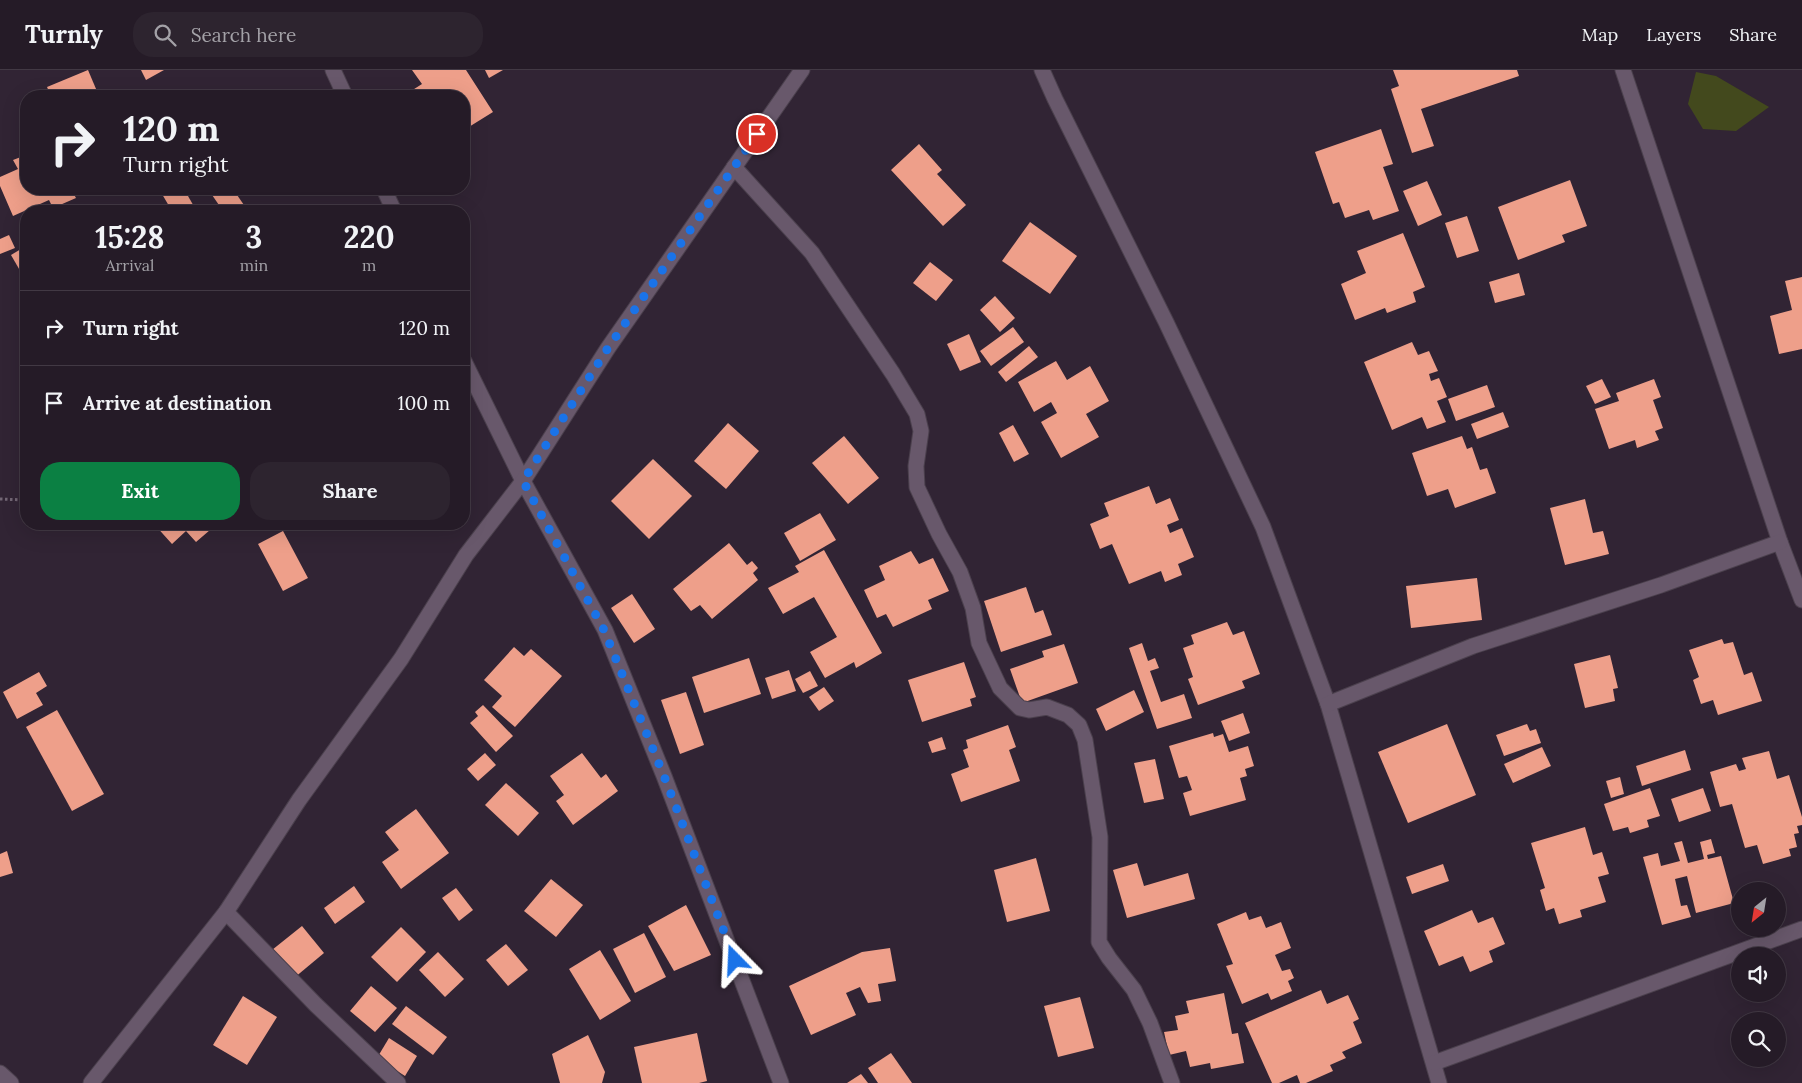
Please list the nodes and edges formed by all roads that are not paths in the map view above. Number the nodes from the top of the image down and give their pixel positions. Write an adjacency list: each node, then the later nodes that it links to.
1 (332, 70): 5 (street)
2 (802, 70): 6 (street)
3 (1042, 70): 11 (street)
4 (1623, 70): 9 (street)
5 (343, 90)
6 (734, 167): 8 (street); 20 (street)
7 (470, 373): 8 (street)
8 (523, 481): 12 (street); 19 (street)
9 (1780, 542): 10 (street); 11 (street)
10 (1802, 600)
11 (1328, 704): 14 (street)
12 (226, 912): 17 (street); 18 (street)
13 (1802, 929): 14 (street)
14 (1434, 1063): 21 (street)
15 (0, 1073): 16 (street)
16 (11, 1083)
17 (91, 1083)
18 (398, 1083)
19 (781, 1083)
20 (1172, 1083)
21 (1439, 1083)

